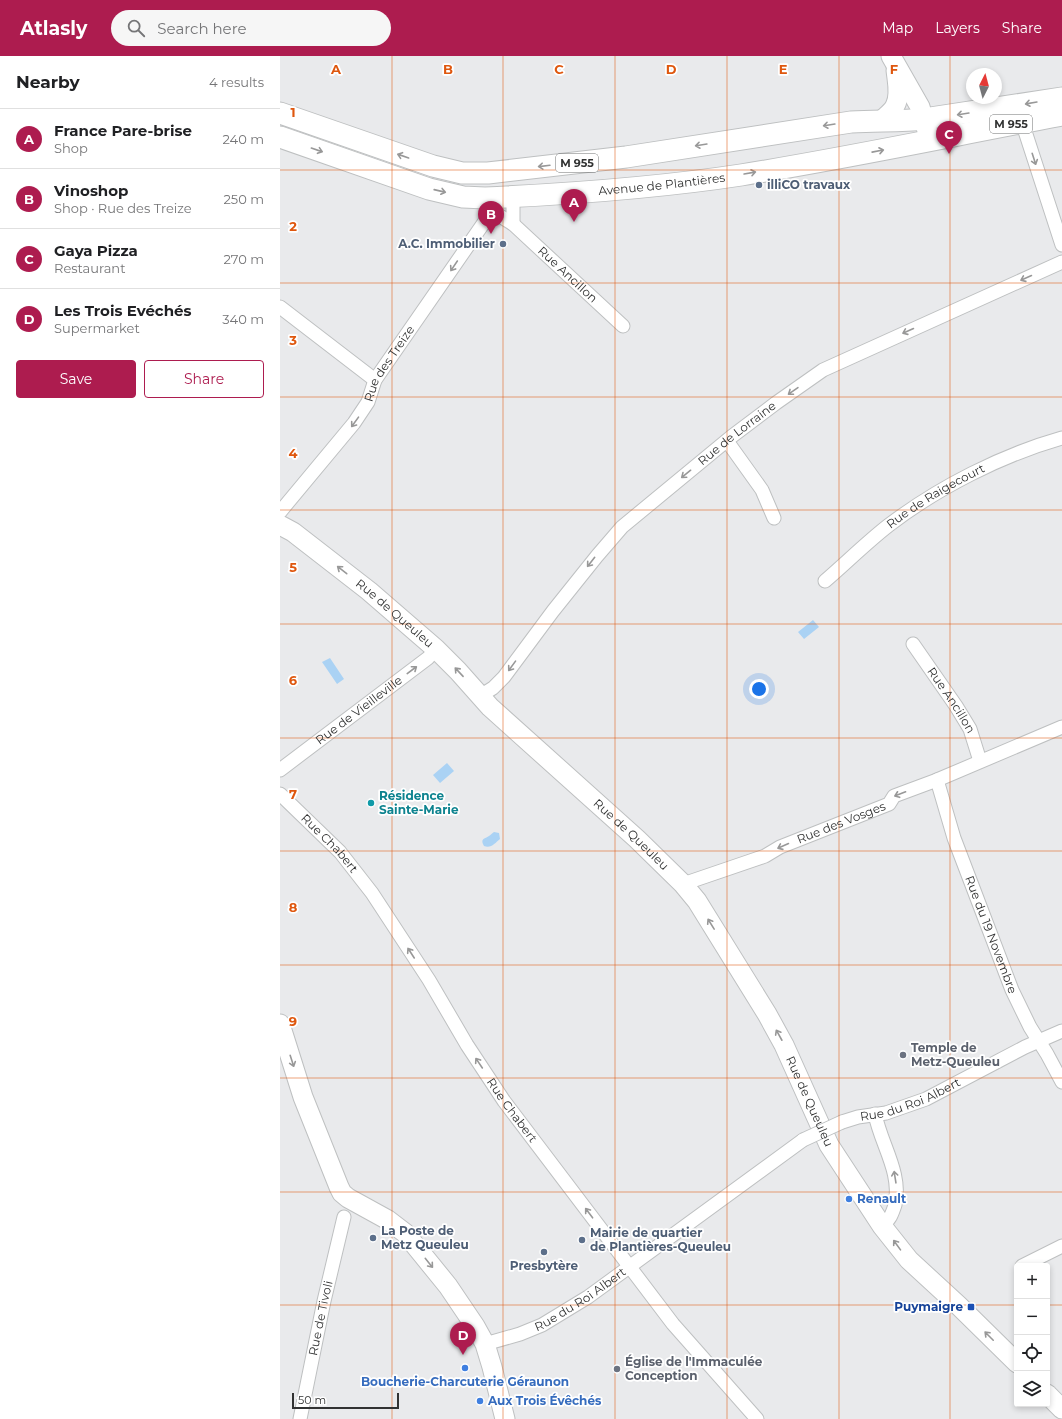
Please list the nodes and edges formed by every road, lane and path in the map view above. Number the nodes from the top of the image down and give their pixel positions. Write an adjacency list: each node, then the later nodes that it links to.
1 (893, 60): 5 (street); 6 (street)
2 (1062, 98): 5 (main road, M 955, one-way to 5)
3 (280, 113): 6 (main road, M 955, one-way to 3)
4 (1062, 115): 7 (main road, M 955)
5 (924, 119): 6 (main road, M 955); 9 (street)
6 (882, 120)
7 (1022, 122): 9 (main road, M 955); 13 (street, one-way to 13)
8 (280, 137): 11 (main road, Avenue de Plantières / M 955, one-way to 11)
9 (930, 140): 10 (main road, Avenue de Plantières / M 955, one-way to 9)
10 (513, 197): 11 (main road, Avenue de Plantières / M 955); 12 (street)
11 (488, 204): 12 (street, Rue Ancillon); 17 (street, Rue des Treize, one-way to 17)
12 (513, 224): 16 (street, Rue Ancillon)
13 (1062, 245)
14 (1062, 262): 19 (street, Rue de Lorraine, one-way to 19)
15 (280, 307): 17 (street)
16 (623, 326)
17 (375, 380): 20 (street, Rue des Treize, one-way to 20)
18 (1062, 438): 23 (street, Rue de Raigecourt)
19 (727, 441): 21 (street); 26 (street, Rue de Lorraine, one-way to 26)
20 (280, 512)
21 (774, 518)
22 (280, 525): 25 (street, Rue de Queuleu, one-way to 22)
23 (825, 581)
24 (913, 644): 28 (street, Rue Ancillon)
25 (436, 649): 26 (street, Rue de Queuleu, one-way to 25); 29 (street, Rue de Vieilleville, one-way to 25)
26 (480, 696): 32 (street, Rue de Queuleu)
27 (1062, 727): 28 (street, Rue des Vosges)
28 (980, 761): 30 (street, Rue des Vosges)
29 (280, 770)
30 (937, 780): 32 (street, Rue des Vosges, one-way to 32); 35 (street, Rue du 19 Novembre)
31 (280, 794): 42 (street, Rue Chabert, one-way to 31)
32 (683, 884): 39 (street, Rue de Queuleu, one-way to 32)
33 (280, 1024): 38 (street, one-way to 38)
34 (1062, 1031): 35 (street, Rue du Roi Albert)
35 (1039, 1041): 36 (street, Rue du 19 Novembre); 37 (street, Rue du Roi Albert)
36 (1062, 1082)
37 (875, 1114): 39 (street, one-way to 37); 42 (street, Rue du Roi Albert, bridge)
38 (347, 1205): 43 (street, one-way to 43); 47 (street, Rue de Tivoli)
39 (882, 1226): 44 (street, Rue de Queuleu, one-way to 39)
40 (1062, 1246): 41 (street)
41 (1028, 1263)
42 (629, 1267): 43 (street, Rue du Roi Albert); 49 (street, Rue Chabert)
43 (485, 1344): 48 (street)
44 (1014, 1360)
45 (1050, 1397): 46 (street)
46 (1062, 1409)
47 (300, 1419)
48 (505, 1419)
49 (756, 1419)

